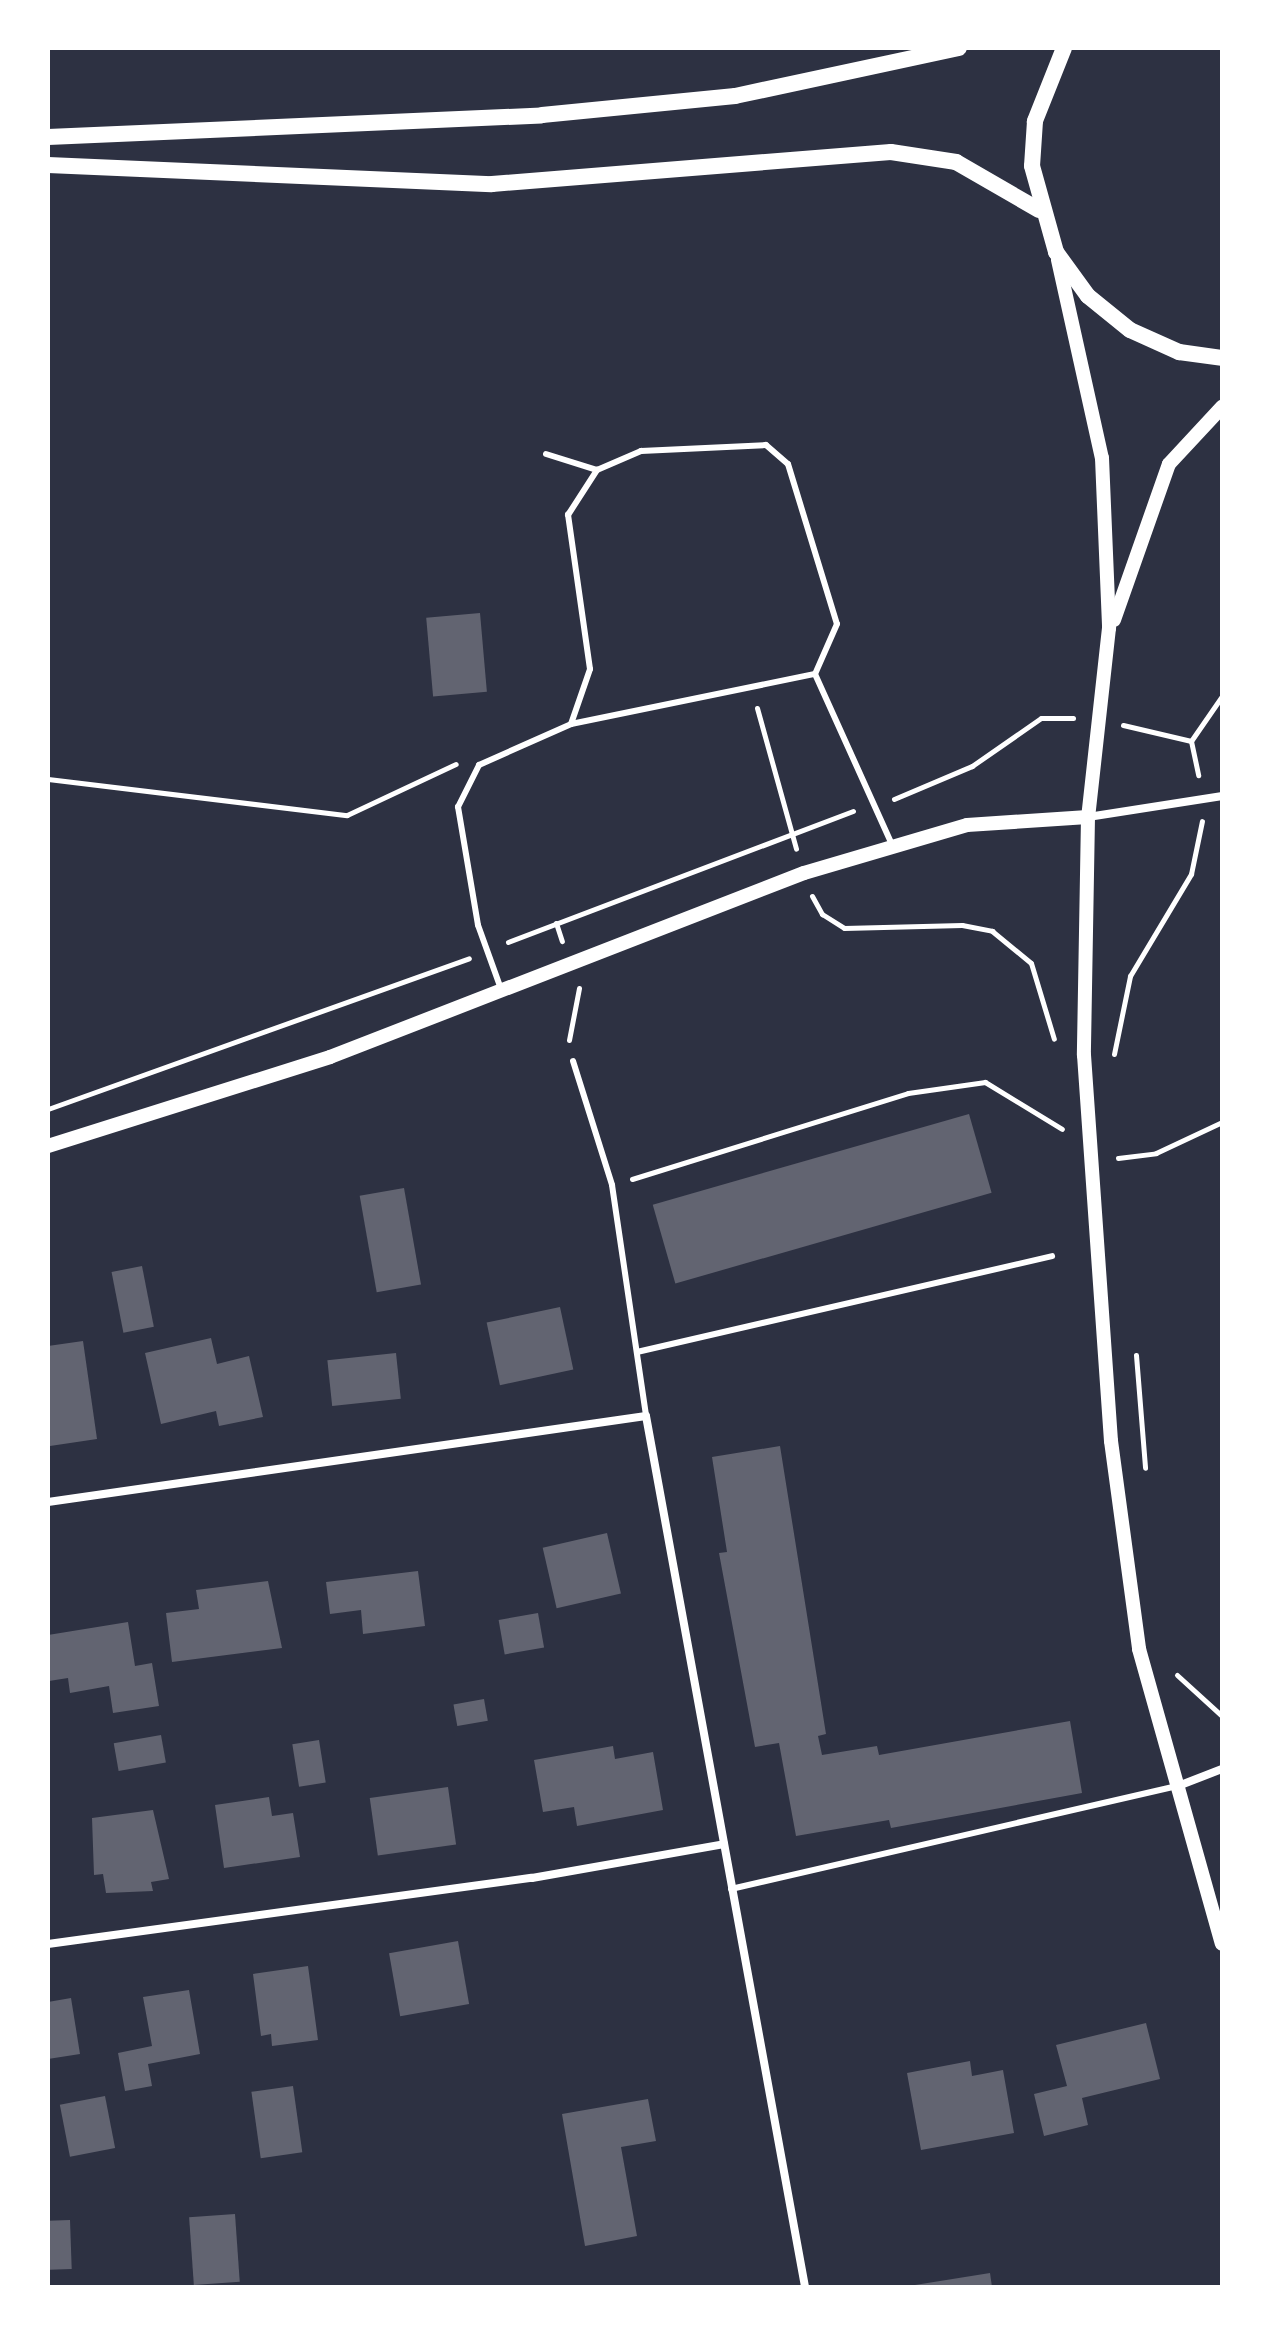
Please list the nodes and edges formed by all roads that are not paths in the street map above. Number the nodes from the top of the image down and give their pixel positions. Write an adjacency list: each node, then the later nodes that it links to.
1 (959, 48): 3 (main road)
2 (1064, 48): 5 (main road)
3 (48, 137)
4 (48, 165): 5 (main road)
5 (1039, 210): 6 (main road)
6 (1056, 252): 7 (main road); 11 (street)
7 (1222, 358)
8 (1222, 407): 11 (street)
9 (546, 454): 10 (lane)
10 (597, 470): 12 (lane); 13 (lane)
11 (1106, 660): 15 (street)
12 (815, 674): 13 (lane); 16 (lane)
13 (571, 724): 17 (lane)
14 (1222, 796): 15 (street)
15 (1088, 817): 16 (street); 25 (street)
16 (893, 847): 17 (street)
17 (502, 991): 19 (street)
18 (573, 1061): 21 (lane)
19 (48, 1146)
20 (1052, 1256): 21 (lane)
21 (637, 1352): 22 (lane)
22 (646, 1416): 23 (street); 26 (street)
23 (48, 1502)
24 (1222, 1769): 25 (street)
25 (1178, 1786): 27 (lane); 29 (street)
26 (724, 1844): 27 (street); 28 (street)
27 (731, 1889): 30 (street)
28 (48, 1944)
29 (1222, 1944)
30 (805, 2287)

